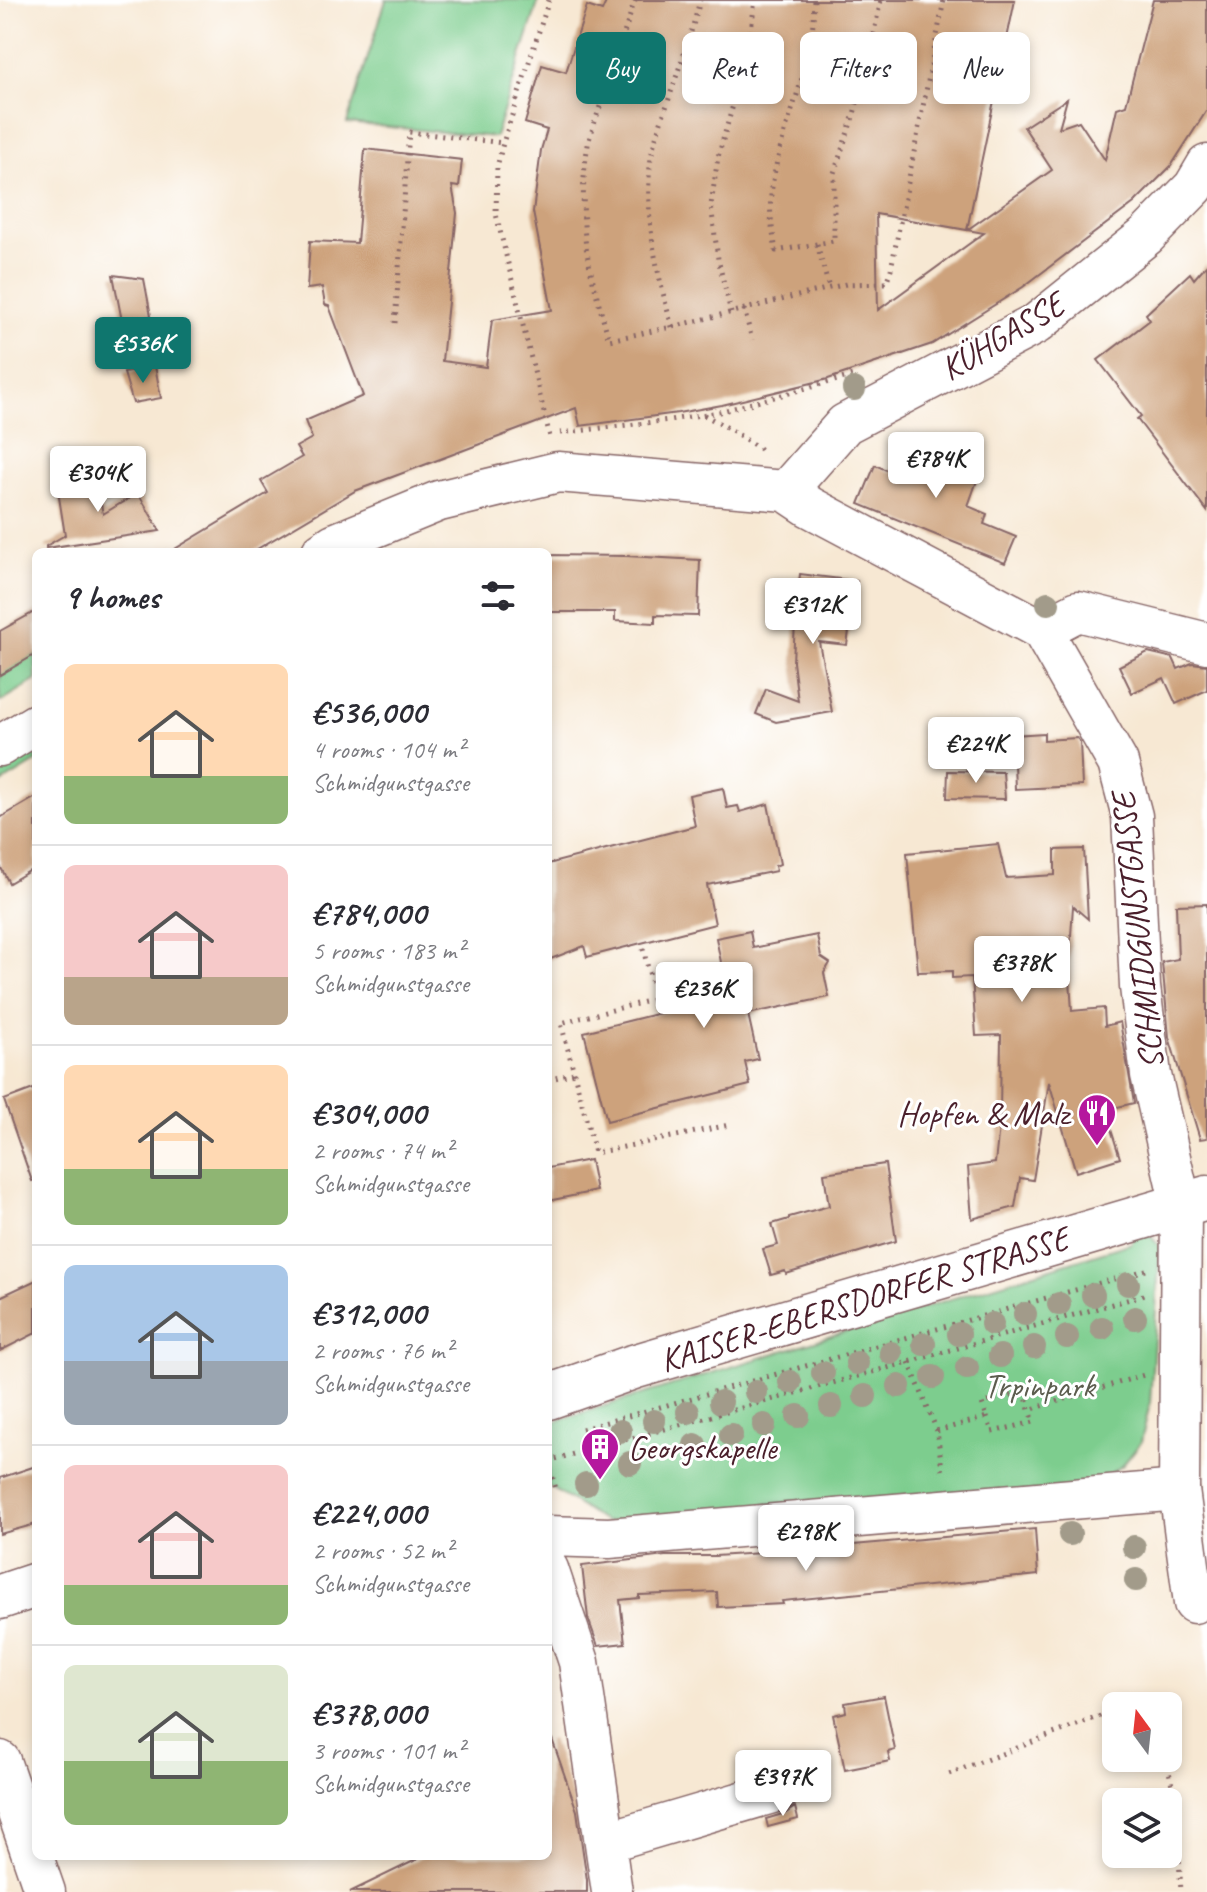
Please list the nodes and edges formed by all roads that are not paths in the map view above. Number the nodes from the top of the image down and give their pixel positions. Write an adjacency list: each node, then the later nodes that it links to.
1 (1207, 165): 2 (street, KÜHGASSE)
2 (780, 474): 3 (street); 4 (street)
3 (328, 548)
4 (1042, 630): 5 (street); 8 (street, SCHMIDGUNSTGASSE)
5 (1207, 643)
6 (32, 726): 7 (street)
7 (0, 746)
8 (1194, 1201): 9 (main road, KAISER-EBERSDORFER STRASSE); 10 (street)
9 (552, 1396)
10 (1179, 1490): 11 (street); 15 (street)
11 (552, 1536)
12 (552, 1581): 18 (street)
13 (32, 1586): 14 (main road)
14 (0, 1597)
15 (1194, 1603)
16 (0, 1761): 19 (street)
17 (779, 1791): 18 (street)
18 (606, 1842): 22 (street)
19 (32, 1854)
20 (34, 1860): 21 (street)
21 (45, 1892)
22 (612, 1892)

